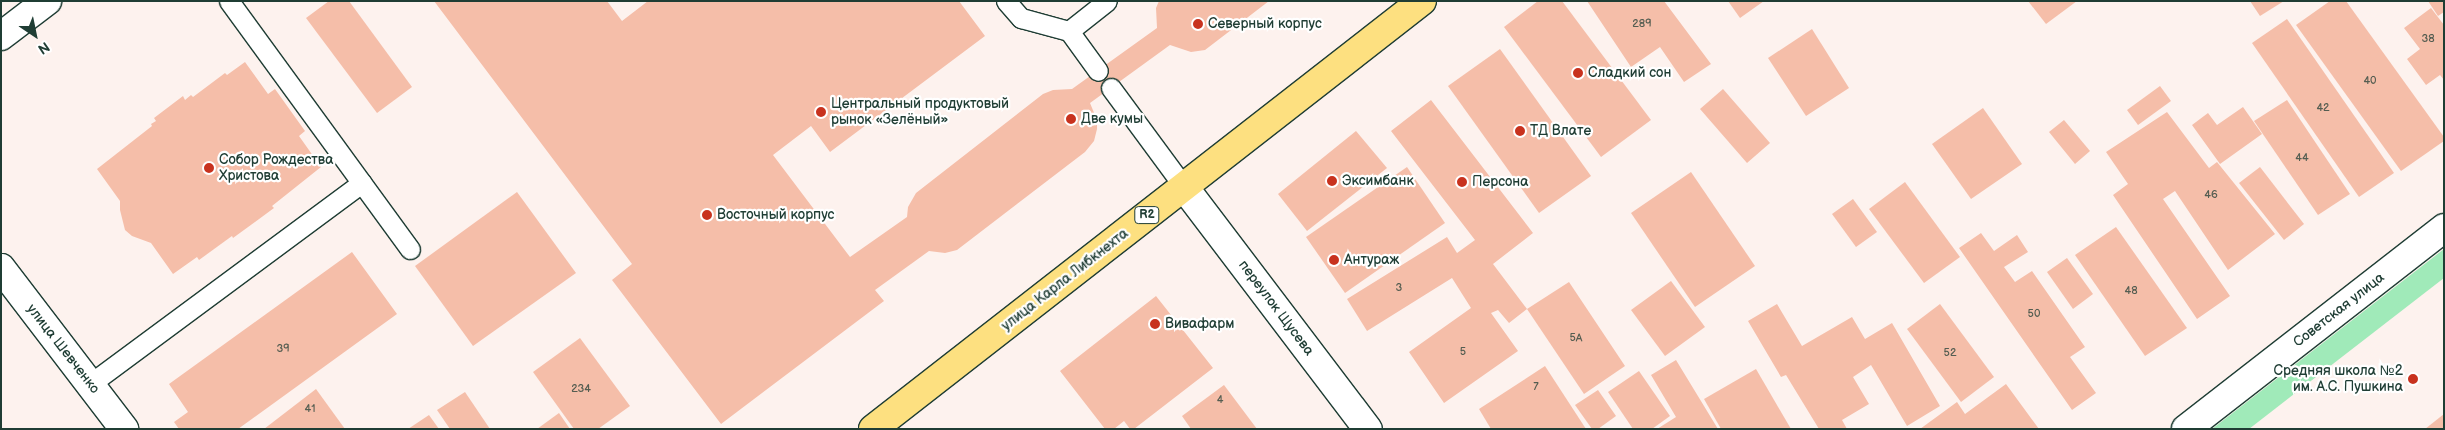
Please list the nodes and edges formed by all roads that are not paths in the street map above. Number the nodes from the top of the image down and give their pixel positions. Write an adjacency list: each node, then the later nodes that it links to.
1 (47, 1): 7 (street)
2 (229, 1): 10 (lane)
3 (1006, 1): 6 (lane)
4 (1107, 1): 6 (lane)
5 (1422, 1): 11 (main road, улица Карла Либкнехта / R2)
6 (1069, 31): 8 (lane)
7 (1, 36)
8 (1098, 71)
9 (1111, 88): 11 (lane)
10 (362, 183): 13 (lane); 15 (lane)
11 (1184, 187): 17 (main road, улица Карла Либкнехта / R2); 18 (street, переулок Щусева)
12 (2444, 228): 19 (street, Советская улица)
13 (410, 249)
14 (1, 268): 15 (street, улица Шевченко)
15 (90, 384): 16 (street, улица Шевченко)
16 (124, 429)
17 (872, 429)
18 (1368, 429)
19 (2186, 429)

